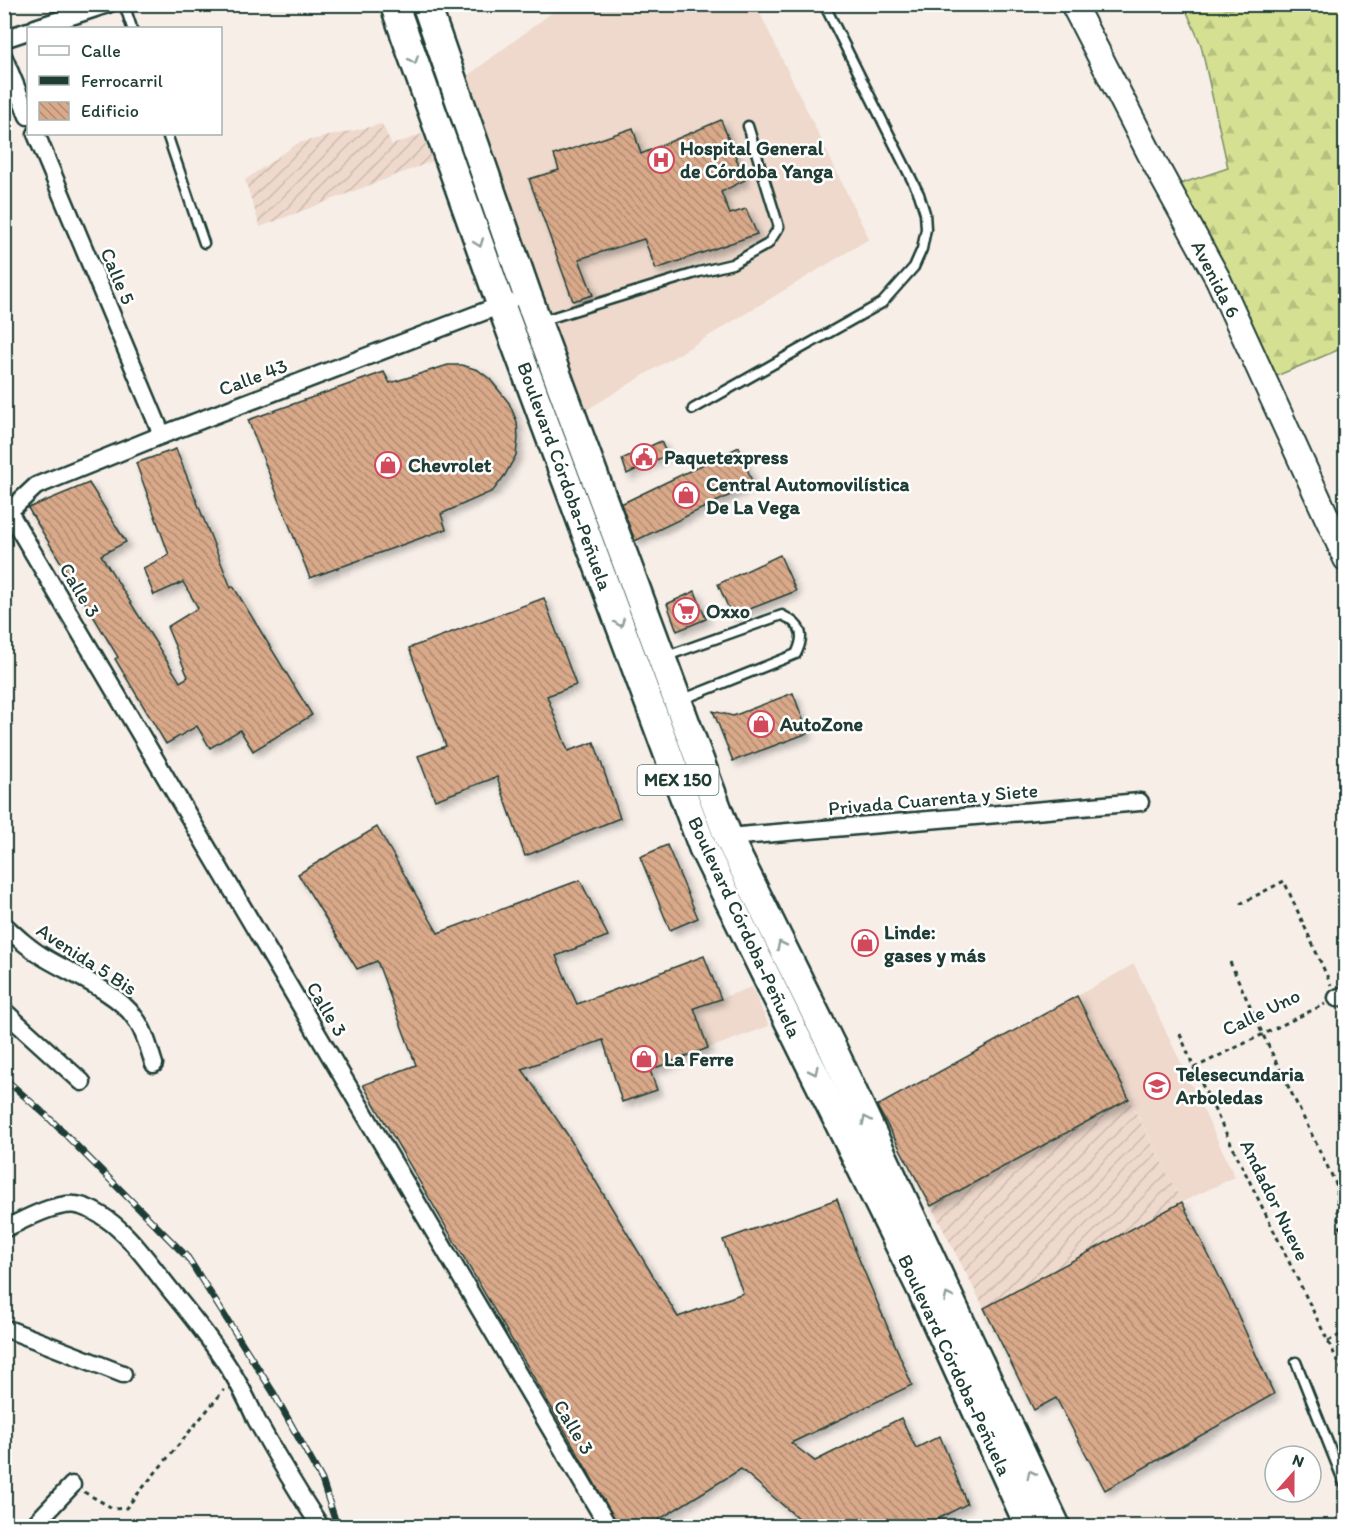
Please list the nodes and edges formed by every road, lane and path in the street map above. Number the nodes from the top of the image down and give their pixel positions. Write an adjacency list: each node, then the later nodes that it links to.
1 (108, 4): 7 (street)
2 (124, 4): 8 (lane)
3 (394, 4): 18 (main road, Boulevard Córdoba-Peñuela / MEX 150, one-way to 18)
4 (426, 4): 17 (main road, Boulevard Córdoba-Peñuela / MEX 150)
5 (824, 4): 20 (lane)
6 (1073, 4): 23 (street, Avenida 6)
7 (38, 27)
8 (132, 27)
9 (27, 31): 10 (street)
10 (4, 39)
11 (4, 58): 12 (street)
12 (27, 114)
13 (748, 126): 19 (lane)
14 (36, 135): 21 (street, Calle 5)
15 (167, 135): 16 (lane)
16 (204, 243)
17 (527, 294): 18 (street, Calle 43); 19 (main road, Boulevard Córdoba-Peñuela / MEX 150)
18 (501, 305): 21 (street, Calle 43); 24 (main road, Boulevard Córdoba-Peñuela / MEX 150, one-way to 24)
19 (537, 322): 24 (main road, Boulevard Córdoba-Peñuela / MEX 150)
20 (693, 409)
21 (162, 435): 22 (street, Calle 43)
22 (7, 514): 53 (street, Calle 3)
23 (1346, 560)
24 (649, 662): 25 (main road, Boulevard Córdoba-Peñuela / MEX 150); 25 (lane)
25 (665, 706): 27 (main road, Boulevard Córdoba-Peñuela / MEX 150); 28 (main road, Boulevard Córdoba-Peñuela / MEX 150)
26 (1140, 802): 27 (street, Privada Cuarenta y Siete)
27 (728, 837): 28 (main road); 55 (main road, Boulevard Córdoba-Peñuela / MEX 150, one-way to 27)
28 (704, 848): 54 (main road, Boulevard Córdoba-Peñuela / MEX 150, one-way to 54)
29 (1240, 904): 32 (path)
30 (4, 925): 36 (street, Avenida 5 Bis)
31 (1230, 962): 35 (path)
32 (1341, 996): 35 (path, Calle Uno)
33 (4, 1011): 38 (street)
34 (1180, 1034): 37 (path, Andador Nueve)
35 (1263, 1035): 37 (path, Calle Uno); 40 (path)
36 (154, 1064)
37 (1194, 1068): 43 (path, Andador Nueve)
38 (82, 1082)
39 (4, 1229): 46 (street)
40 (1345, 1239)
41 (4, 1330): 45 (street)
42 (1346, 1332): 43 (path)
43 (1328, 1341): 47 (path, Andador Nueve)
44 (1296, 1362): 49 (lane)
45 (123, 1374)
46 (235, 1377): 50 (path); 52 (street)
47 (1346, 1378)
48 (72, 1485): 51 (street)
49 (1346, 1488)
50 (89, 1495)
51 (33, 1527)
52 (320, 1527)
53 (608, 1527)
54 (1029, 1527)
55 (1056, 1527)

